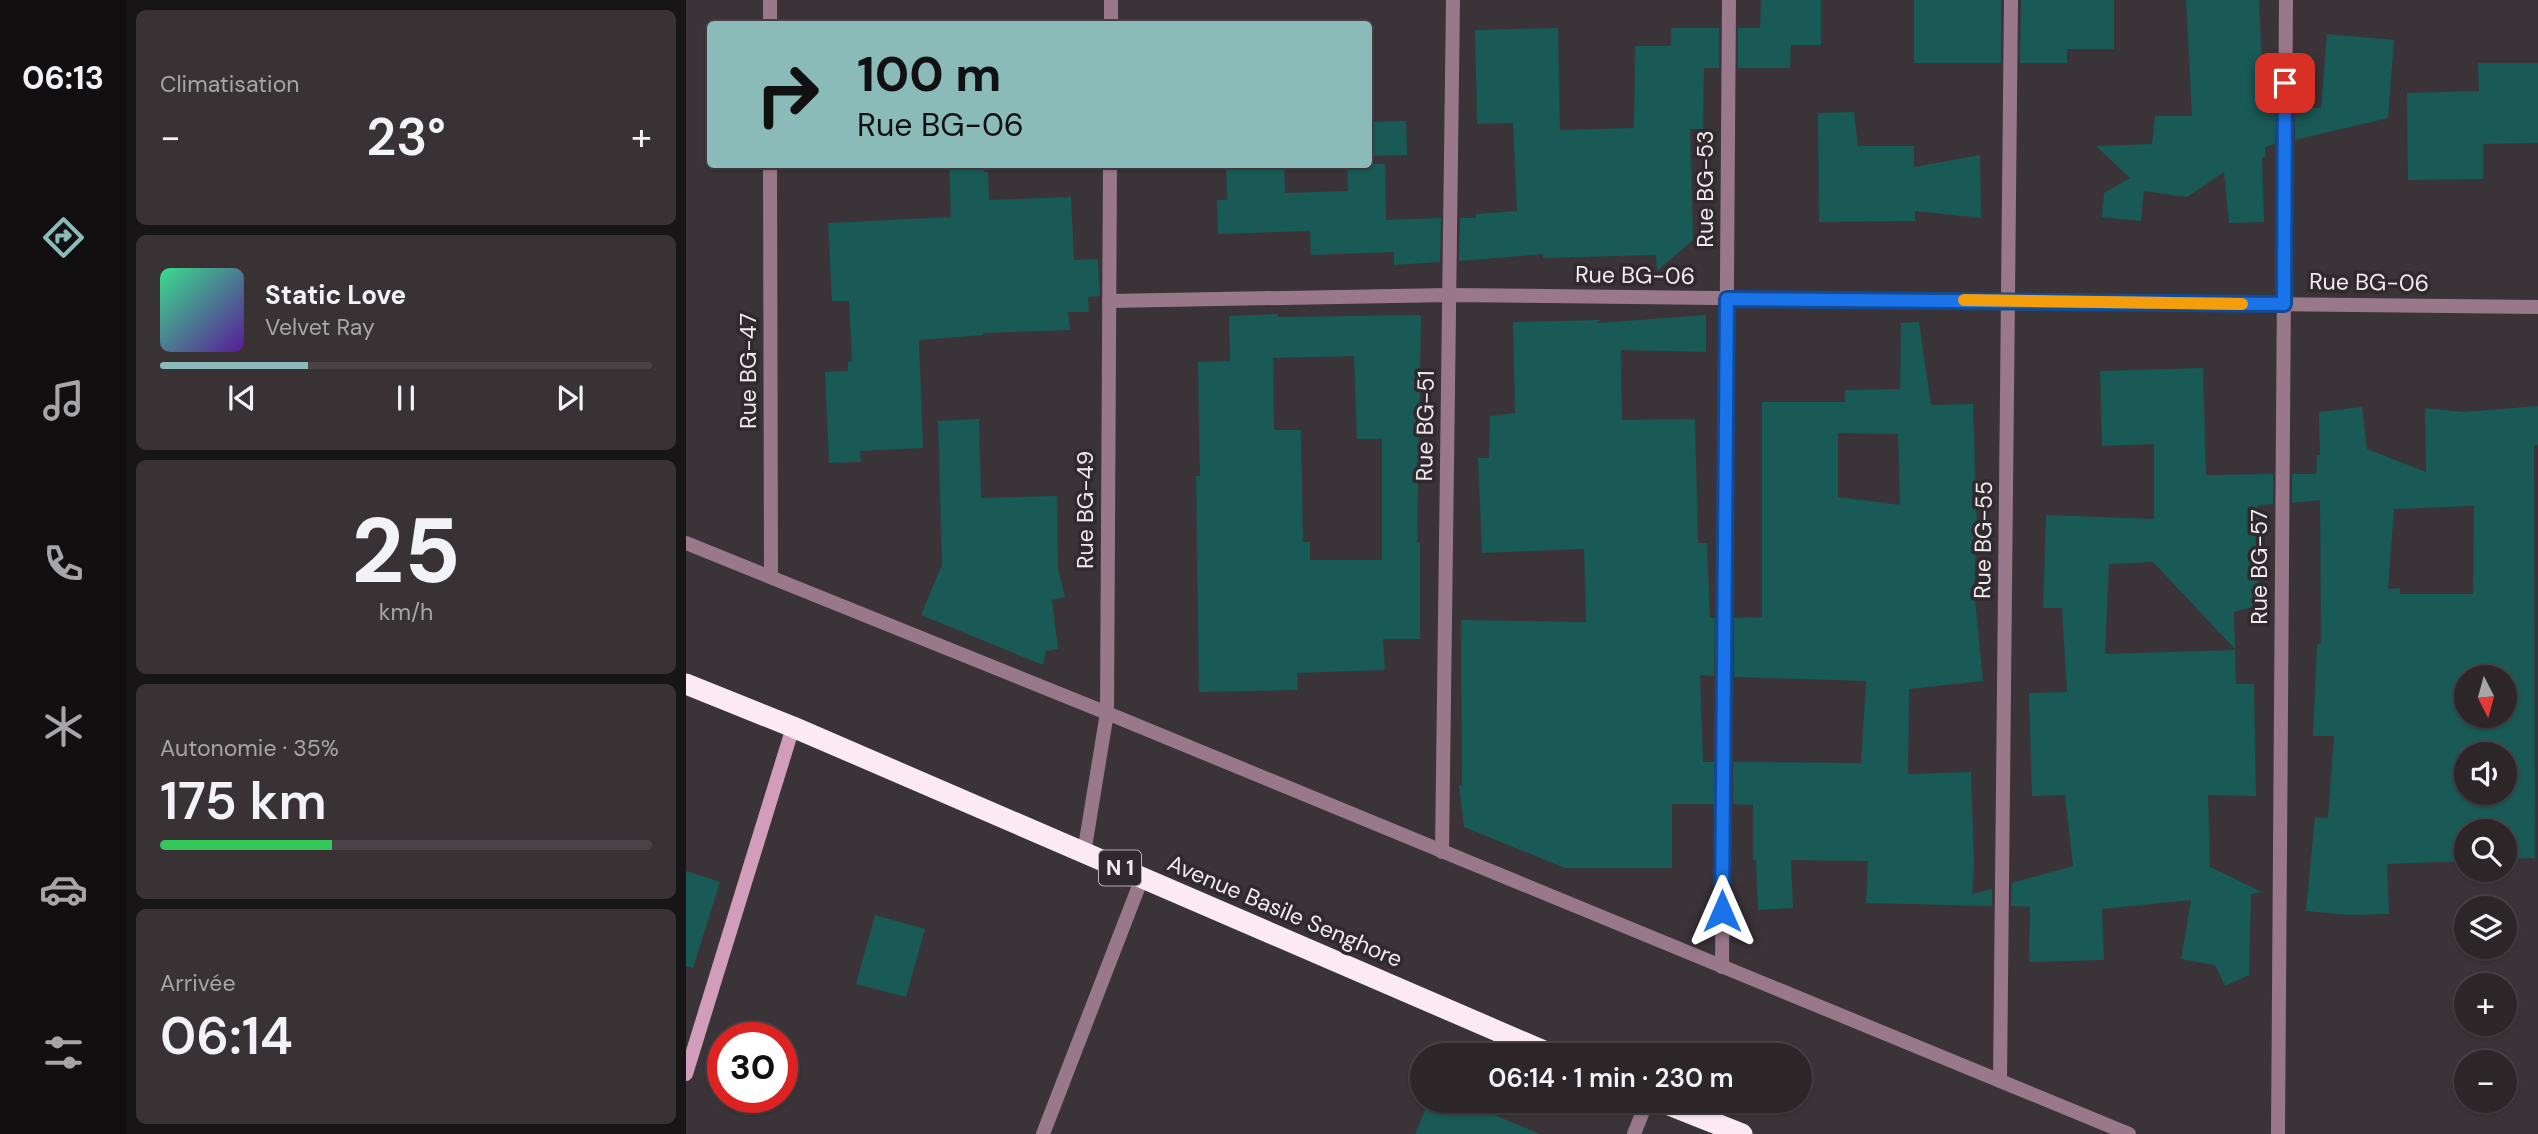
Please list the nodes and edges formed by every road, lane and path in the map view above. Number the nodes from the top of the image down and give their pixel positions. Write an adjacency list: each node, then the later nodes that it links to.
1 (770, 0): 7 (street)
2 (1111, 0): 8 (street)
3 (1453, 0): 11 (street, Rue BG-51)
4 (1729, 0): 12 (street, Rue BG-53)
5 (2011, 0): 14 (street, Rue BG-55)
6 (2286, 0): 15 (street, Rue BG-57)
7 (770, 21)
8 (1111, 21)
9 (770, 168): 18 (street, Rue BG-47)
10 (1110, 168): 13 (street, Rue BG-49)
11 (1449, 295): 12 (street, Rue BG-06); 13 (street, Rue BG-06); 22 (street, Rue BG-51)
12 (1727, 299): 14 (street, Rue BG-06); 25 (street, Rue BG-53)
13 (1109, 301): 20 (street, Rue BG-49)
14 (2008, 301): 15 (street, Rue BG-06); 28 (street, Rue BG-55)
15 (2284, 304): 16 (street, Rue BG-06); 35 (street, Rue BG-57)
16 (2538, 307)
17 (686, 544): 18 (street)
18 (771, 577): 20 (street)
19 (686, 684): 21 (highway, Avenue Basile Senghore / N 1)
20 (1107, 713): 22 (street); 23 (street, Rue BG-49)
21 (793, 727): 23 (highway, Avenue Basile Senghore / N 1); 27 (street)
22 (1442, 852): 25 (street)
23 (1084, 853): 24 (highway, Avenue Basile Senghore / N 1)
24 (1142, 878): 26 (highway, Avenue Basile Senghore / N 1); 31 (street)
25 (1721, 967): 28 (street)
26 (1525, 1043)
27 (686, 1074)
28 (2000, 1081): 34 (street)
29 (1642, 1113): 32 (street)
30 (1689, 1113): 33 (highway)
31 (1043, 1134)
32 (1634, 1134)
33 (1742, 1134)
34 (2129, 1134)
35 (2278, 1134)

